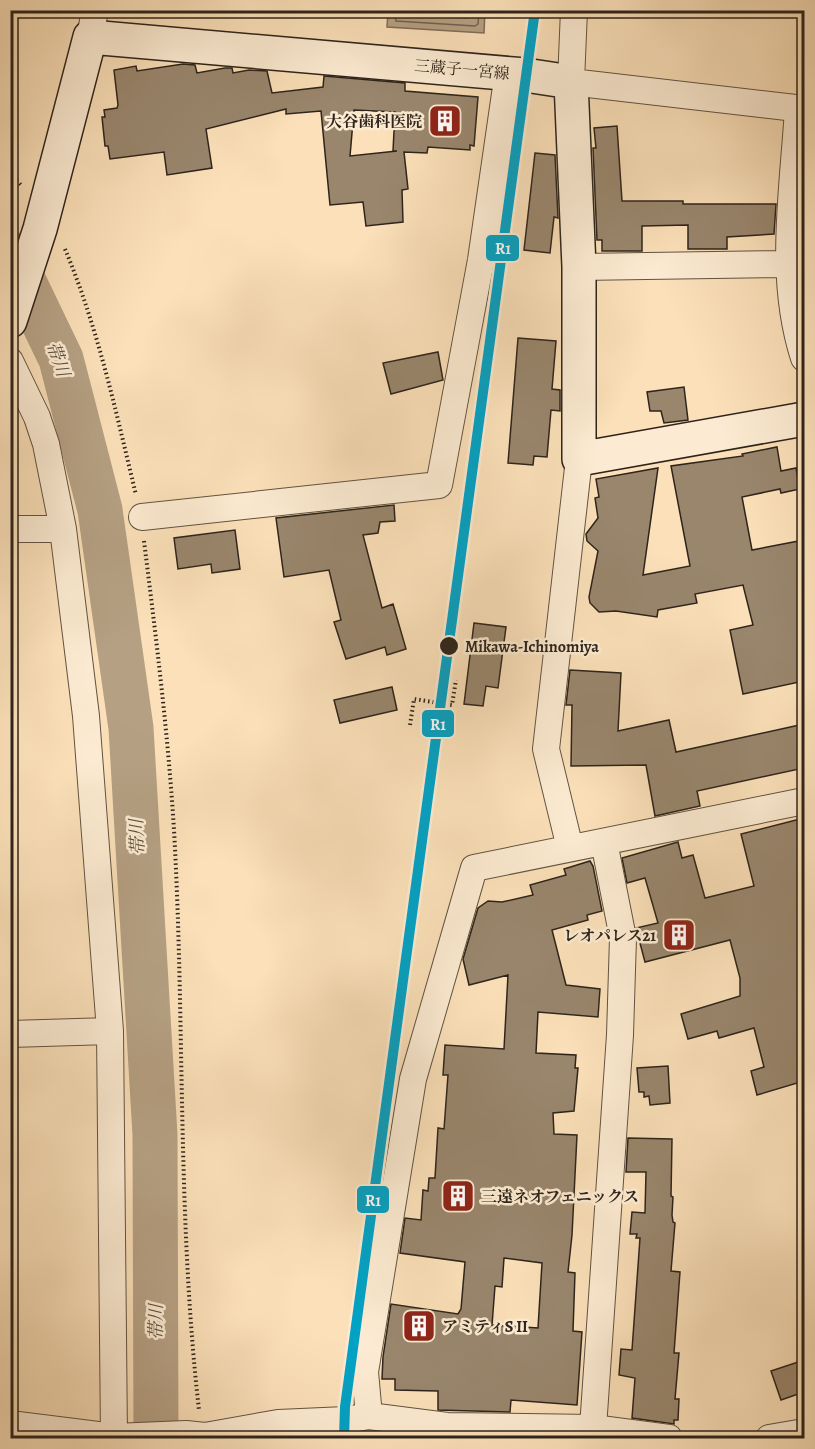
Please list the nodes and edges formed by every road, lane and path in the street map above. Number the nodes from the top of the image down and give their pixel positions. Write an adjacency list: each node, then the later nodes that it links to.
1 (573, 10): 4 (street)
2 (92, 24): 3 (main road, 三蔵子一宮線); 7 (main road, 三蔵子一宮線)
3 (508, 73): 4 (main road, 三蔵子一宮線); 15 (street)
4 (571, 82): 5 (street); 9 (main road)
5 (801, 109): 8 (street)
6 (10, 174): 7 (path)
7 (42, 220): 10 (main road, 三蔵子一宮線); 15 (path)
8 (788, 264): 9 (street); 11 (street)
9 (579, 267): 14 (main road)
10 (10, 321)
11 (804, 358)
12 (10, 361): 17 (street)
13 (804, 419): 14 (main road)
14 (579, 459): 22 (street)
15 (142, 517): 29 (path)
16 (10, 529): 17 (street)
17 (63, 529): 23 (street)
18 (456, 680): 19 (path)
19 (410, 725)
20 (804, 801): 21 (street)
21 (604, 842): 22 (street); 27 (street)
22 (570, 849): 25 (street)
23 (110, 1031): 24 (street); 30 (street)
24 (10, 1035)
25 (369, 1416): 27 (street); 29 (street)
26 (10, 1424): 30 (street)
27 (593, 1428): 31 (street)
28 (804, 1432): 32 (street)
29 (196, 1435): 30 (street)
30 (119, 1437)
31 (669, 1438)
32 (769, 1438)

